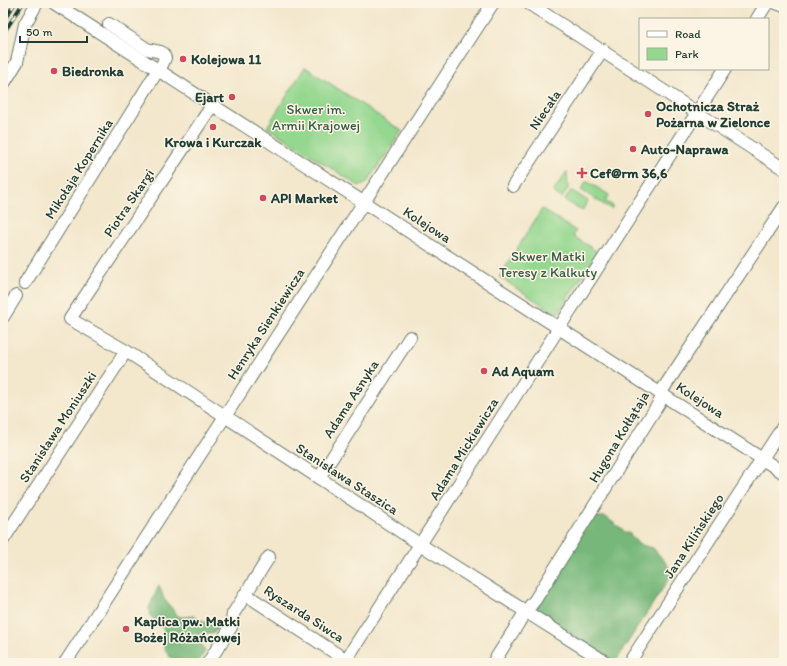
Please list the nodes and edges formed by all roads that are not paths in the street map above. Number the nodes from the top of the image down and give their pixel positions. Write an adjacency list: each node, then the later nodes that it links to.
1 (37, 3): 13 (street)
2 (54, 3): 11 (street, Kolejowa)
3 (493, 3): 18 (street, Henryka Sienkiewicza)
4 (528, 3): 10 (street)
5 (767, 3): 8 (street)
6 (776, 3): 7 (street)
7 (784, 6)
8 (758, 18)
9 (108, 24): 11 (street)
10 (603, 50): 15 (street); 17 (street, Niecała)
11 (160, 68): 14 (street, Kolejowa); 20 (street, Mikołaja Kopernika)
12 (724, 70): 15 (street, Adama Mickiewicza)
13 (3, 85)
14 (213, 104): 18 (street, Kolejowa); 23 (street, Piotra Skargi)
15 (697, 113): 16 (street); 24 (street, Adama Mickiewicza)
16 (784, 169)
17 (513, 186)
18 (364, 201): 24 (street, Kolejowa); 28 (street, Henryka Sienkiewicza)
19 (784, 207): 27 (street, Hugona Kołłątaja)
20 (25, 282)
21 (16, 296): 22 (street)
22 (3, 317)
23 (70, 319): 26 (street, Stanisława Staszica)
24 (559, 328): 27 (street, Kolejowa); 34 (street, Adama Mickiewicza)
25 (410, 337): 32 (street, Adama Asnyka)
26 (126, 351): 28 (street, Stanisława Staszica); 33 (street, Stanisława Moniuszki)
27 (662, 394): 30 (street, Kolejowa); 37 (street, Hugona Kołłątaja)
28 (224, 416): 32 (street, Stanisława Staszica); 39 (street, Henryka Sienkiewicza)
29 (784, 425): 30 (street, Jana Kilińskiego)
30 (762, 459): 31 (street, Kolejowa); 43 (street, Jana Kilińskiego)
31 (784, 473)
32 (319, 478): 34 (street, Stanisława Staszica)
33 (3, 540)
34 (421, 545): 37 (street, Stanisława Staszica); 38 (street, Adama Mickiewicza)
35 (268, 557): 36 (street)
36 (245, 594): 38 (street, Ryszarda Siwca); 40 (street)
37 (526, 612): 41 (street, Hugona Kołłątaja); 42 (street, Stanisława Staszica)
38 (345, 661)
39 (65, 663)
40 (208, 663)
41 (493, 663)
42 (608, 663)
43 (629, 663)

